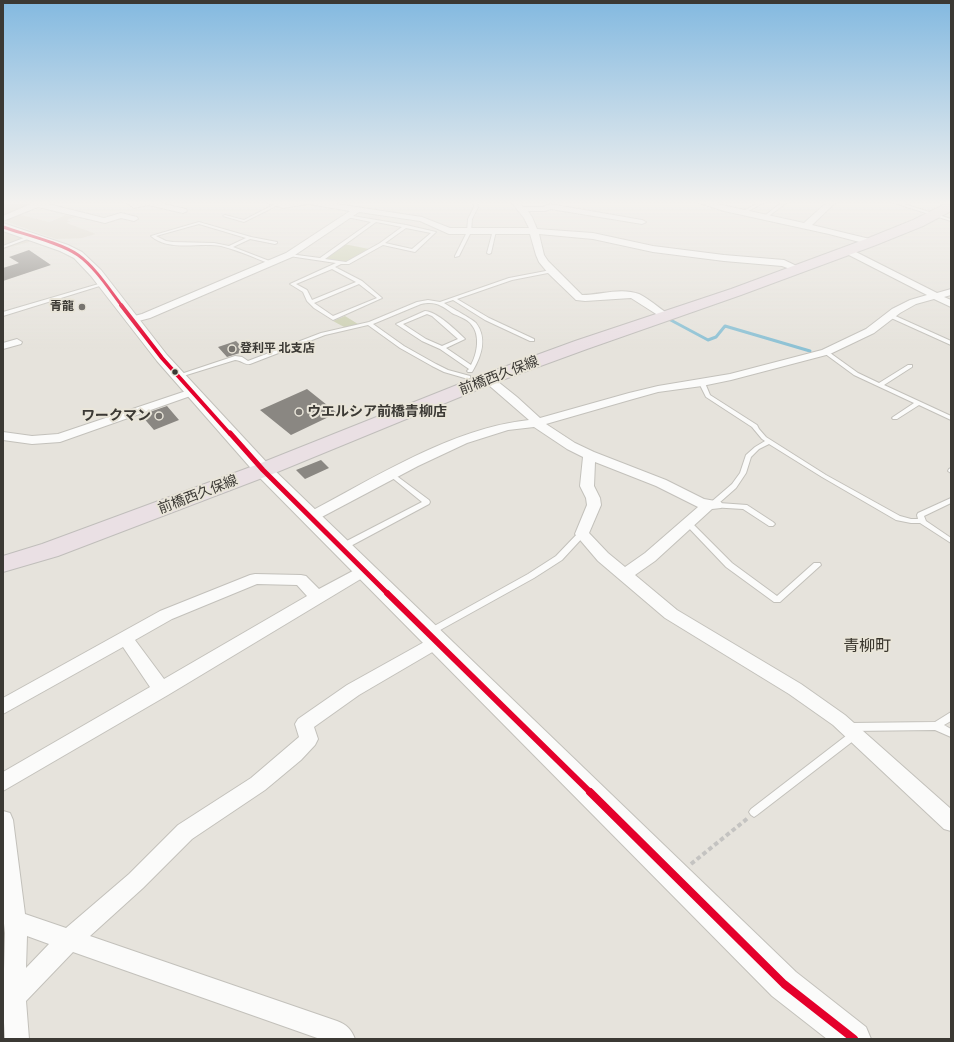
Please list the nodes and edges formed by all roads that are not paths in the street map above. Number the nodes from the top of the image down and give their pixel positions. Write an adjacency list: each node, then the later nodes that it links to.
1 (71, 252): 20 (main road)
2 (242, 252): 14 (lane)
3 (293, 252): 11 (street)
4 (330, 252): 13 (lane)
5 (368, 252): 15 (lane)
6 (459, 252): 12 (lane)
7 (539, 252): 18 (street)
8 (671, 252): 17 (street)
9 (846, 252): 17 (main road, 前橋西久保線)
10 (849, 252): 22 (street)
11 (289, 254): 13 (lane); 14 (street)
12 (457, 256)
13 (320, 260): 15 (lane)
14 (270, 262): 30 (street)
15 (339, 263): 16 (lane)
16 (332, 267): 19 (lane); 24 (lane)
17 (798, 269): 28 (main road, 前橋西久保線)
18 (551, 271): 23 (lane); 28 (street)
19 (360, 282): 24 (lane); 24 (lane)
20 (104, 284): 27 (lane); 30 (main road)
21 (951, 292): 22 (street)
22 (937, 296): 26 (street); 29 (street)
23 (454, 299): 25 (lane); 32 (lane)
24 (312, 302)
25 (440, 303): 31 (lane); 40 (lane)
26 (951, 304)
27 (3, 314)
28 (664, 316): 40 (main road, 前橋西久保線)
29 (891, 316): 34 (lane); 37 (street)
30 (131, 320): 39 (main road)
31 (369, 324): 39 (lane); 40 (lane)
32 (532, 340)
33 (17, 342): 35 (street)
34 (951, 343)
35 (3, 346)
36 (442, 348): 36 (lane); 40 (lane)
37 (826, 352): 41 (street); 42 (lane)
38 (910, 366): 42 (lane)
39 (178, 376): 43 (main road)
40 (475, 377): 47 (street); 51 (main road, 前橋西久保線)
41 (702, 383): 47 (street); 49 (lane)
42 (881, 384): 44 (lane)
43 (192, 392): 48 (street); 51 (main road)
44 (920, 403): 45 (lane); 46 (lane)
45 (895, 418)
46 (951, 418)
47 (536, 423): 50 (street); 52 (street)
48 (3, 436)
49 (769, 442): 54 (lane); 56 (lane)
50 (589, 455): 54 (street); 59 (street)
51 (263, 470): 55 (main road); 62 (main road, 前橋西久保線)
52 (392, 475): 55 (street); 61 (lane)
53 (951, 500): 56 (lane)
54 (712, 505): 57 (street); 58 (lane)
55 (311, 517): 61 (main road)
56 (922, 521): 60 (lane)
57 (688, 523): 63 (lane); 65 (street)
58 (771, 524)
59 (582, 534): 65 (street); 67 (lane)
60 (951, 541)
61 (341, 547): 64 (main road)
62 (3, 564)
63 (817, 565)
64 (364, 570): 66 (street); 67 (main road)
65 (626, 574): 73 (street)
66 (317, 596): 68 (street); 69 (street)
67 (432, 637): 80 (street); 84 (main road)
68 (126, 638): 69 (street); 70 (street)
69 (162, 690): 75 (street)
70 (3, 707)
71 (951, 716): 72 (lane)
72 (936, 726): 73 (lane); 74 (lane)
73 (850, 731): 76 (lane); 78 (street)
74 (951, 733)
75 (3, 782)
76 (754, 812)
77 (3, 820): 79 (street)
78 (951, 822)
79 (14, 921): 80 (street); 81 (street)
80 (70, 939): 81 (street); 83 (street)
81 (14, 997): 82 (street)
82 (17, 1039)
83 (343, 1039)
84 (854, 1039)

